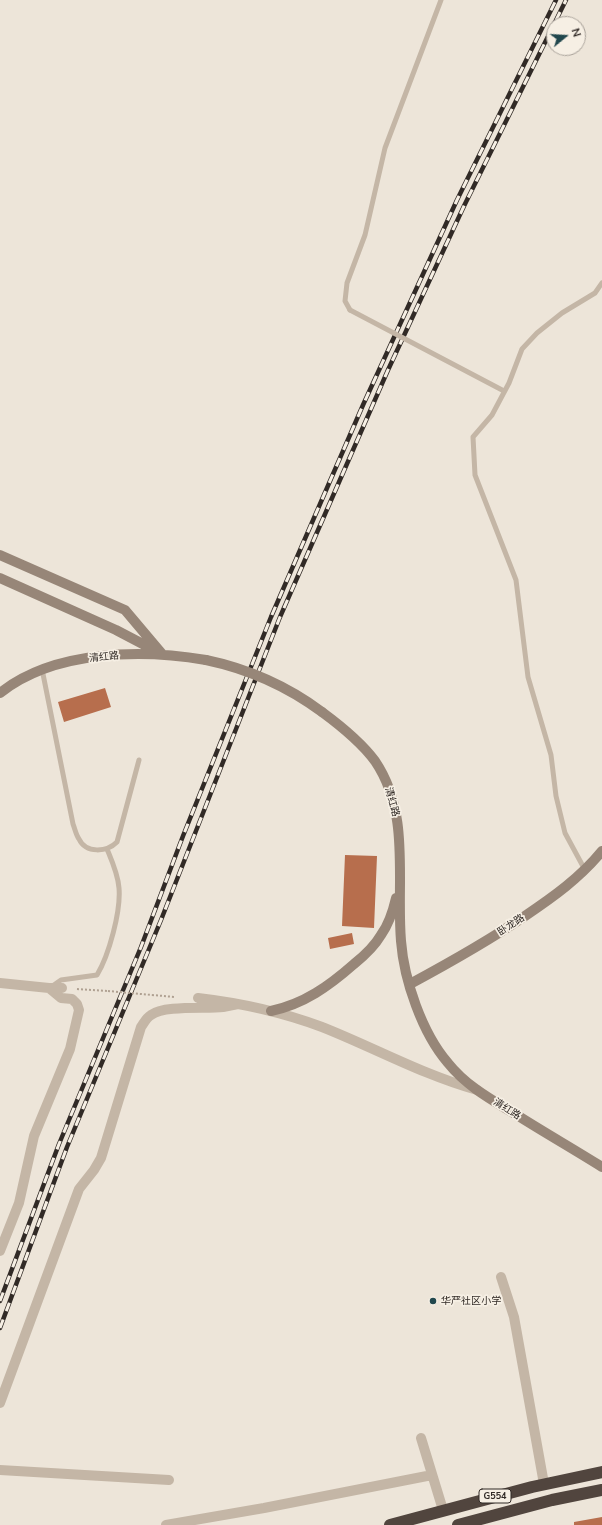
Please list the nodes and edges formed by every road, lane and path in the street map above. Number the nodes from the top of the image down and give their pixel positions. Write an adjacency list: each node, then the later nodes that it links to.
1 (441, 0): 3 (lane, bridge)
2 (602, 283): 3 (lane)
3 (504, 391): 12 (lane)
4 (0, 554): 6 (main road)
5 (0, 578): 6 (main road)
6 (163, 655): 7 (main road, 清红路); 13 (main road, 清红路, bridge)
7 (42, 669): 8 (main road, 清红路); 10 (lane)
8 (0, 693)
9 (140, 760): 10 (lane)
10 (107, 849): 16 (lane)
11 (602, 851): 12 (main road, 卧龙路)
12 (585, 870): 15 (main road, 卧龙路)
13 (400, 874): 15 (main road, 清红路); 21 (main road)
14 (0, 983): 16 (street)
15 (410, 984): 22 (main road, 清红路)
16 (50, 988): 17 (street); 24 (street)
17 (62, 988): 18 (path, bridge)
18 (152, 995)
19 (198, 998): 20 (street)
20 (238, 1004): 21 (street); 26 (street)
21 (271, 1011): 22 (street)
22 (477, 1090): 23 (main road, 清红路)
23 (602, 1167)
24 (0, 1251)
25 (501, 1278): 32 (street)
26 (0, 1403)
27 (421, 1438): 30 (street)
28 (0, 1470): 31 (street)
29 (602, 1472): 32 (highway, G554)
30 (432, 1475): 34 (street); 35 (street)
31 (169, 1480)
32 (544, 1484): 34 (highway, G554)
33 (602, 1490): 37 (highway, G554)
34 (443, 1510): 36 (highway, G554)
35 (166, 1525)
36 (390, 1525)
37 (458, 1525)

